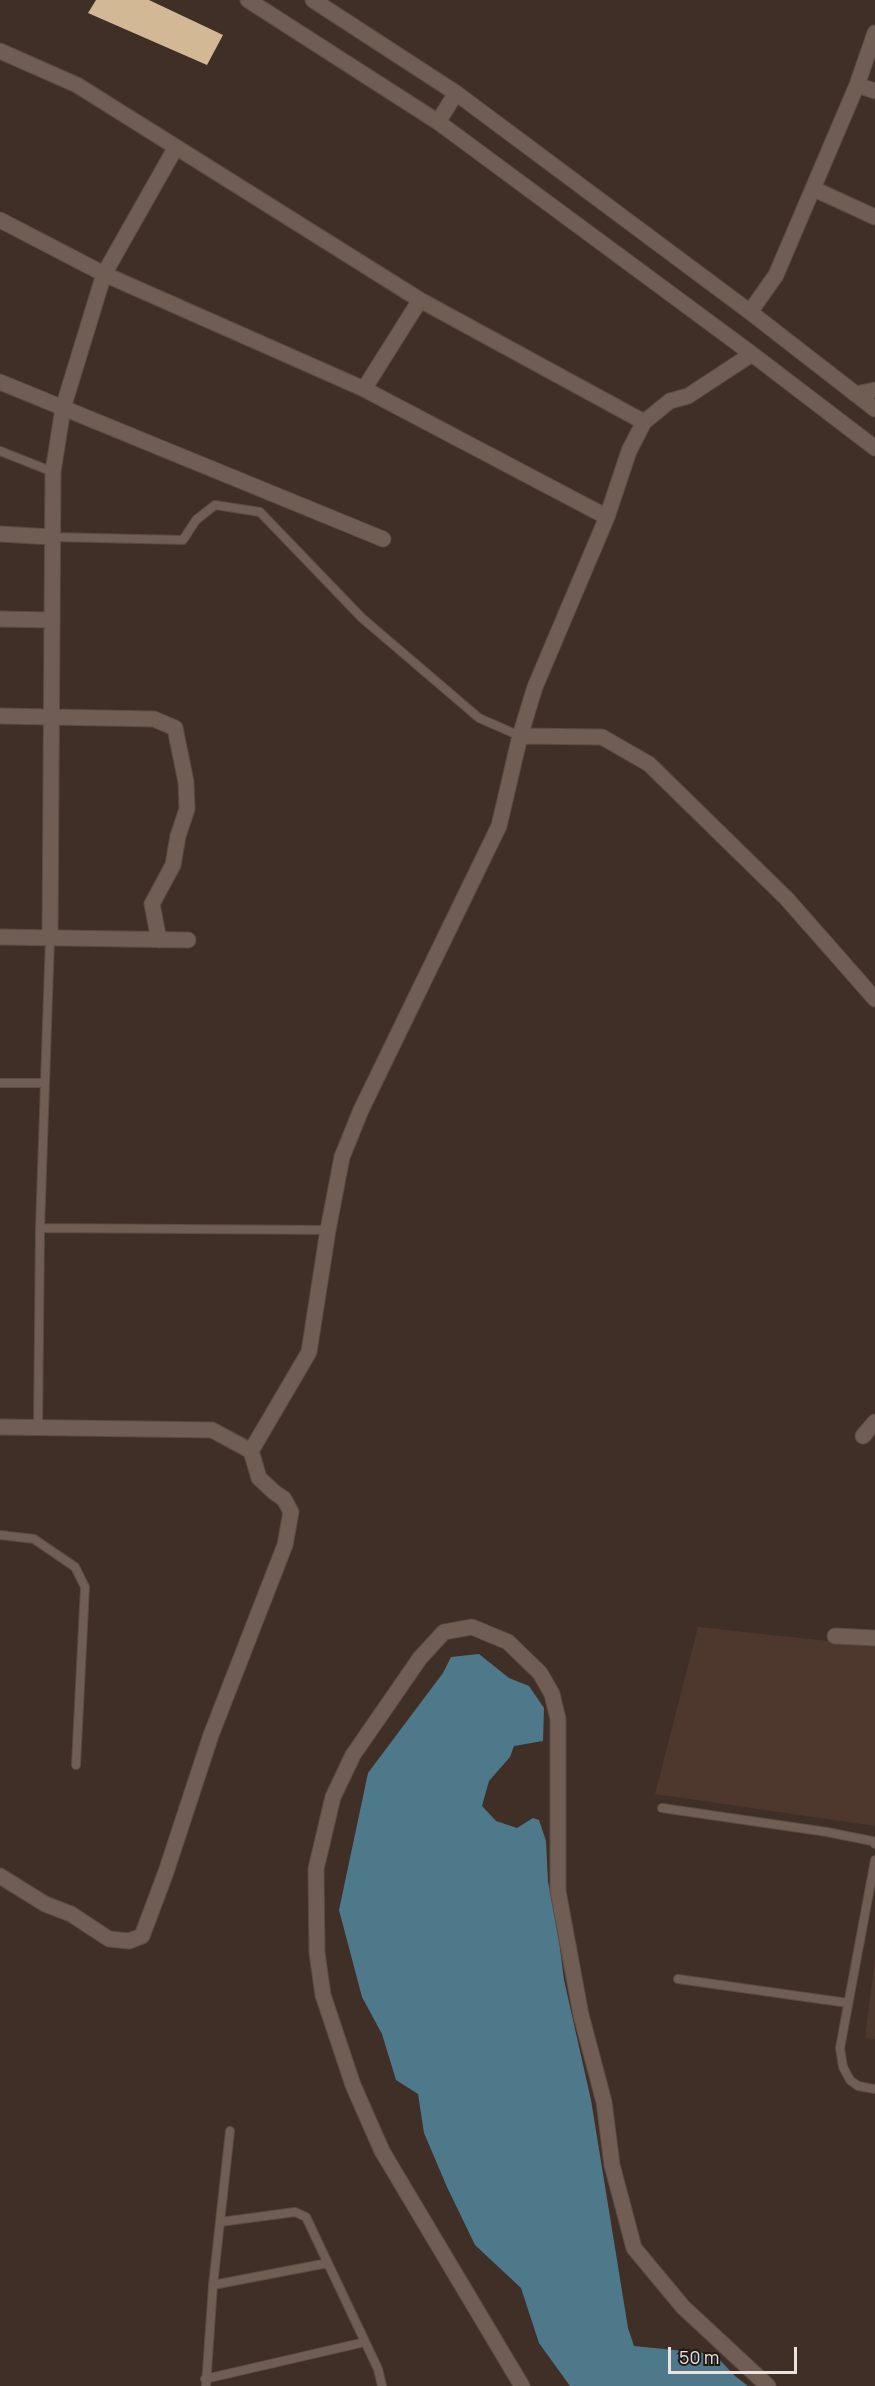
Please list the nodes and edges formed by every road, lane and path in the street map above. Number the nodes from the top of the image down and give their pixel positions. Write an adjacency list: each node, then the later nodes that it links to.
1 (248, 0): 8 (street)
2 (313, 0): 7 (street)
3 (875, 33): 5 (street)
4 (0, 51): 9 (street)
5 (857, 85): 6 (street); 10 (street)
6 (875, 92)
7 (456, 93): 8 (street); 15 (street)
8 (438, 122): 16 (street)
9 (176, 147): 13 (street); 14 (street)
10 (814, 189): 11 (street); 15 (street)
11 (875, 217)
12 (0, 220): 13 (street)
13 (104, 274): 18 (street); 21 (street)
14 (420, 300): 18 (street); 23 (street)
15 (750, 312): 20 (street)
16 (752, 354): 23 (street); 24 (street)
17 (0, 382): 21 (street)
18 (364, 389): 27 (street)
19 (875, 390): 20 (street)
20 (855, 394): 22 (street)
21 (63, 408): 26 (street); 30 (street)
22 (875, 410)
23 (644, 422): 27 (street)
24 (875, 448)
25 (0, 451): 26 (lane)
26 (53, 472): 29 (street)
27 (607, 518): 35 (street)
28 (0, 534): 29 (street)
29 (52, 537): 32 (street); 35 (lane)
30 (383, 539)
31 (0, 619): 32 (street)
32 (51, 620): 34 (street)
33 (0, 716): 34 (street)
34 (50, 716): 37 (street); 38 (street)
35 (520, 736): 40 (street); 44 (street)
36 (0, 938): 37 (street)
37 (50, 938): 38 (street); 42 (lane)
38 (159, 940): 39 (street)
39 (188, 940)
40 (875, 999)
41 (0, 1083): 42 (lane)
42 (44, 1083): 43 (lane)
43 (40, 1228): 44 (lane); 47 (lane)
44 (328, 1230): 49 (street)
45 (875, 1422): 48 (street)
46 (0, 1427): 47 (street)
47 (38, 1429): 49 (street)
48 (863, 1436)
49 (251, 1451): 57 (street)
50 (0, 1535): 53 (lane)
51 (835, 1636): 52 (street)
52 (875, 1638)
53 (76, 1765)
54 (662, 1808): 55 (lane)
55 (875, 1844)
56 (875, 1860): 59 (lane)
57 (0, 1876)
58 (678, 1979): 59 (lane)
59 (848, 2003): 60 (lane)
60 (875, 2089)
61 (230, 2131): 62 (lane)
62 (220, 2222): 63 (lane); 64 (lane)
63 (328, 2263): 64 (lane); 65 (lane)
64 (213, 2285): 66 (lane)
65 (365, 2342): 66 (lane); 67 (lane)
66 (205, 2383)
67 (382, 2386)
68 (522, 2386): 69 (street)
69 (768, 2386)

